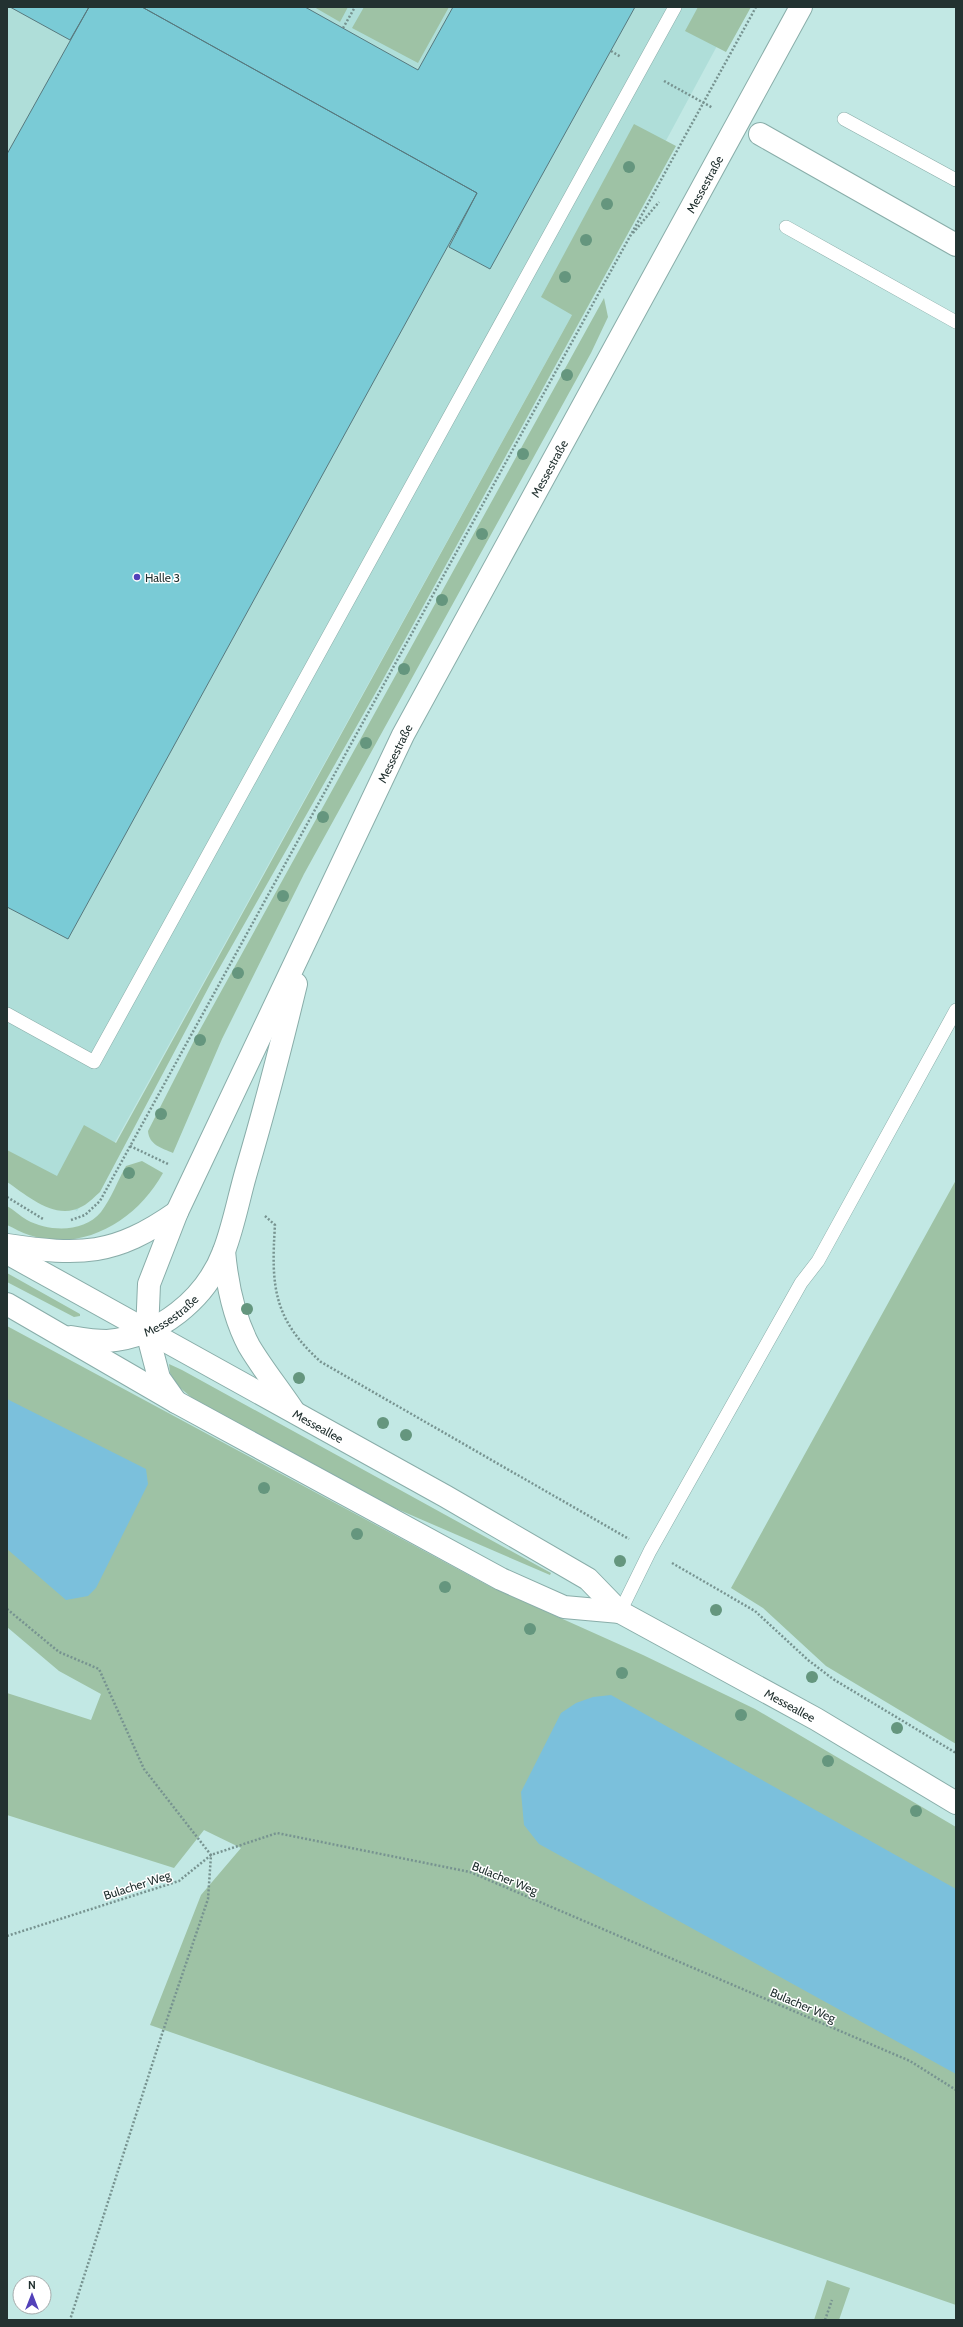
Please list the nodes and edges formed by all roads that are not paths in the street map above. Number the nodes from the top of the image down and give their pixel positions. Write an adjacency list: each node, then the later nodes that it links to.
1 (675, 7): 12 (lane)
2 (801, 7): 4 (street, Messestraße)
3 (844, 119): 6 (lane)
4 (737, 122): 5 (lane); 10 (street, Messestraße)
5 (760, 134): 8 (street)
6 (956, 180)
7 (786, 227): 9 (lane)
8 (956, 245)
9 (956, 322)
10 (308, 937): 13 (street, Messestraße); 15 (street, Messestraße)
11 (956, 1010): 22 (lane)
12 (7, 1014)
13 (177, 1212): 14 (street); 18 (street, Messestraße)
14 (7, 1245)
15 (224, 1251): 18 (street, Messestraße); 21 (street)
16 (7, 1253): 18 (street, Messeallee)
17 (7, 1304): 19 (street, Messeallee)
18 (147, 1332): 19 (street); 20 (street); 21 (street, Messeallee)
19 (64, 1337): 20 (street, Messeallee)
20 (176, 1402): 22 (street, Messeallee)
21 (295, 1413): 22 (street, Messeallee)
22 (620, 1612): 23 (street, Messeallee)
23 (956, 1803)

